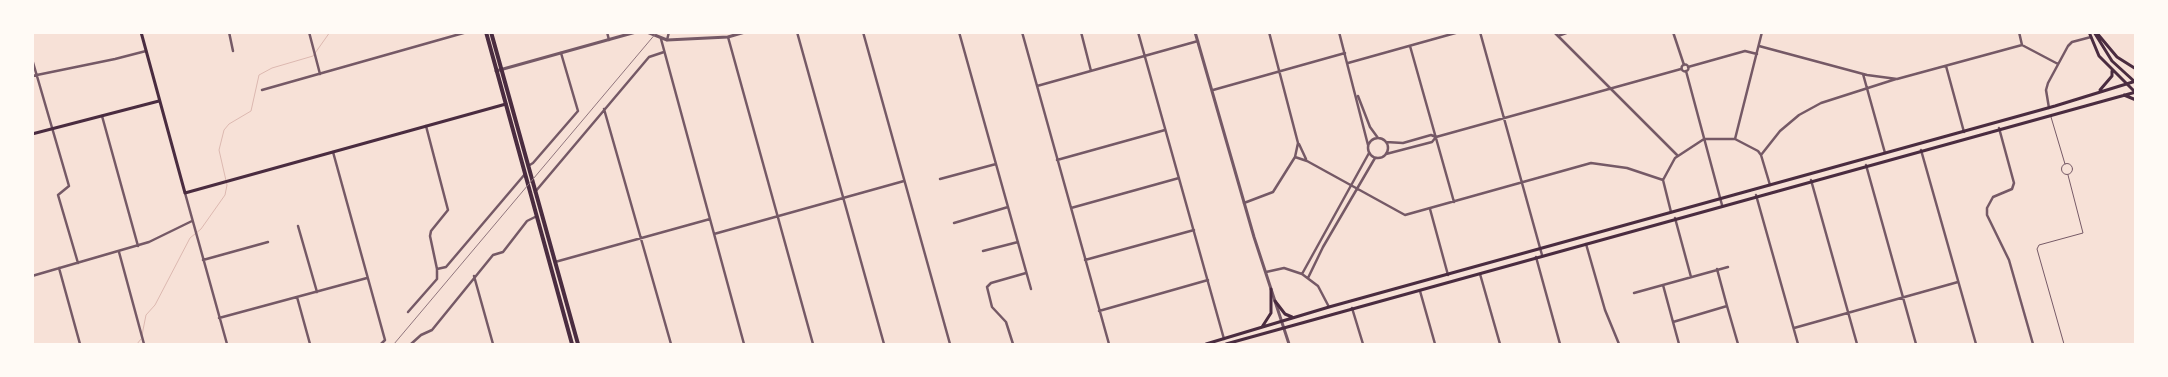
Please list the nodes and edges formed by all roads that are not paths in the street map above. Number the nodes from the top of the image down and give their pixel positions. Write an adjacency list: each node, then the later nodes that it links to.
1 (141, 32): 40 (main road)
2 (228, 32): 41 (street)
3 (309, 32): 61 (street)
4 (467, 32): 61 (street)
5 (486, 32): 55 (highway)
6 (491, 32): 55 (highway)
7 (607, 32): 34 (street)
8 (636, 32): 34 (street)
9 (647, 32): 33 (street)
10 (669, 32): 35 (street)
11 (745, 32): 31 (street)
12 (797, 32): 135 (street)
13 (863, 32): 127 (street)
14 (959, 32): 115 (street)
15 (1022, 32): 67 (street)
16 (1081, 32): 57 (street)
17 (1138, 32): 46 (street)
18 (1195, 32): 36 (street)
19 (1269, 32): 59 (street)
20 (1339, 32): 44 (street)
21 (1459, 32): 38 (street)
22 (1480, 32): 86 (street)
23 (1554, 32): 30 (street)
24 (1569, 32): 30 (street)
25 (1673, 32): 50 (street)
26 (1762, 32): 39 (street)
27 (2019, 32): 37 (street)
28 (2089, 32): 32 (main road)
29 (2095, 32): 54 (main road); 65 (main road)
30 (1558, 36): 68 (street)
31 (728, 37): 35 (street); 145 (street)
32 (2091, 37): 49 (street); 56 (main road)
33 (661, 39): 35 (street); 42 (street)
34 (609, 40): 43 (street)
35 (667, 40)
36 (1198, 41): 46 (street); 70 (street)
37 (2022, 45): 49 (street); 51 (street)
38 (1410, 46): 48 (street); 95 (street)
39 (1759, 46): 45 (street); 62 (street)
40 (146, 51): 60 (street); 77 (main road)
41 (233, 51)
42 (664, 52): 82 (street); 147 (street)
43 (561, 53): 55 (street); 118 (street)
44 (1345, 53): 48 (street); 59 (street)
45 (1757, 54): 52 (street); 98 (street)
46 (1145, 56): 57 (street); 92 (street)
47 (32, 59): 60 (street)
48 (1348, 63): 72 (street)
49 (2058, 64): 81 (street)
50 (1684, 65): 52 (street); 53 (street)
51 (1946, 66): 64 (street); 93 (street)
52 (1688, 67): 58 (street)
53 (1682, 69): 58 (street); 68 (street)
54 (2136, 69)
55 (499, 70): 78 (highway); 79 (highway)
56 (2112, 70): 66 (main road); 74 (main road)
57 (1091, 71): 67 (street)
58 (1686, 71): 97 (street)
59 (1279, 72): 70 (street); 101 (street)
60 (37, 74): 63 (street); 90 (street)
61 (320, 74): 69 (street)
62 (1863, 74): 64 (street); 71 (street)
63 (32, 76)
64 (1898, 79): 71 (street)
65 (2135, 82): 66 (main road)
66 (2126, 83): 73 (main road); 74 (main road)
67 (1037, 86): 113 (street)
68 (1610, 89): 86 (street); 109 (street)
69 (262, 90)
70 (1213, 90): 138 (street)
71 (1867, 90): 107 (street); 110 (street)
72 (1356, 92): 96 (street); 102 (street)
73 (2135, 92): 75 (main road)
74 (2092, 94): 80 (main road)
75 (2124, 95): 76 (main road); 84 (main road)
76 (2136, 100)
77 (159, 101): 85 (main road); 133 (main road)
78 (510, 103): 79 (main road); 118 (highway)
79 (505, 104): 89 (main road); 120 (highway)
80 (2055, 106): 81 (main road); 84 (main road)
81 (2049, 108): 83 (main road)
82 (604, 109): 132 (street); 153 (street)
83 (2042, 110): 84 (main road); 87 (main road)
84 (2050, 114): 91 (main road); 116 (lane)
85 (102, 116): 90 (main road); 157 (street)
86 (1504, 118): 95 (street); 128 (street)
87 (2004, 121): 88 (main road); 91 (main road)
88 (1992, 124): 91 (main road); 93 (main road)
89 (426, 126): 105 (main road); 170 (street)
90 (53, 128): 94 (main road); 166 (street)
91 (1999, 128): 104 (main road); 239 (street)
92 (1166, 130): 113 (street); 123 (street)
93 (1964, 132): 100 (main road)
94 (32, 134)
95 (1436, 137): 99 (street); 108 (street); 137 (street)
96 (1379, 138): 99 (street); 102 (street)
97 (1704, 139): 98 (street); 109 (street); 136 (street)
98 (1735, 139): 110 (street)
99 (1386, 142): 108 (street)
100 (1926, 142): 103 (main road); 104 (main road)
101 (1298, 143): 111 (street); 114 (street)
102 (1368, 145): 106 (street)
103 (1914, 145): 104 (main road); 107 (main road)
104 (1921, 150): 117 (main road); 184 (street)
105 (333, 152): 133 (main road); 180 (street)
106 (1369, 153): 112 (street); 129 (street)
107 (1885, 153): 119 (main road)
108 (1386, 154): 112 (street)
109 (1678, 155): 125 (street)
110 (1761, 155): 130 (street)
111 (1295, 157): 114 (street); 138 (street)
112 (1376, 158): 131 (street)
113 (1057, 160): 141 (street)
114 (1307, 160): 129 (street)
115 (996, 164): 124 (street); 140 (street)
116 (2064, 164): 121 (lane); 121 (lane)
117 (1866, 165): 126 (main road); 193 (street)
118 (528, 166): 132 (highway)
119 (1816, 172): 122 (main road); 126 (main road)
120 (525, 174): 144 (highway); 170 (street)
121 (2068, 174): 240 (lane)
122 (1803, 176): 126 (main road); 130 (main road)
123 (1179, 178): 141 (street); 151 (street)
124 (940, 179)
125 (1663, 180): 128 (street); 143 (street)
126 (1811, 180): 134 (main road); 200 (street)
127 (904, 181): 135 (street); 222 (street)
128 (1522, 182): 137 (street); 158 (street)
129 (1350, 185): 131 (street); 175 (street)
130 (1770, 185): 136 (main road)
131 (1357, 189): 142 (street); 181 (street)
132 (535, 192): 165 (highway)
133 (185, 193): 148 (street)
134 (1756, 195): 139 (main road); 207 (street)
135 (843, 198): 145 (street); 221 (street)
136 (1720, 199): 139 (street); 143 (main road)
137 (1454, 202): 142 (street)
138 (1244, 203): 172 (street)
139 (1722, 205): 146 (main road)
140 (1008, 207): 149 (street); 155 (street)
141 (1071, 208): 164 (street)
142 (1430, 209): 176 (street)
143 (1671, 212): 158 (main road)
144 (536, 216): 167 (highway); 178 (street)
145 (778, 216): 152 (street); 220 (street)
146 (1674, 218): 156 (main road); 179 (street)
147 (710, 219): 152 (street); 153 (street)
148 (192, 221): 157 (street); 163 (street)
149 (954, 222)
150 (298, 226): 190 (street)
151 (1194, 230): 164 (street); 182 (street)
152 (714, 234): 219 (street)
153 (642, 238): 165 (street); 218 (street)
154 (268, 242): 163 (street)
155 (1018, 242): 159 (street); 174 (street)
156 (1586, 243): 161 (main road); 232 (street)
157 (138, 246): 160 (street)
158 (1541, 249): 161 (street); 176 (main road)
159 (983, 251)
160 (119, 252): 166 (street); 210 (street)
161 (1542, 255): 162 (main road)
162 (1536, 257): 173 (main road); 231 (street)
163 (203, 260): 202 (street)
164 (1085, 260): 198 (street)
165 (555, 262): 167 (highway); 217 (highway)
166 (78, 263): 169 (street)
167 (550, 263): 216 (highway)
168 (1728, 267): 171 (street)
169 (59, 268): 177 (street); 209 (street)
170 (438, 269): 199 (street)
171 (1717, 270): 179 (street); 195 (street)
172 (1266, 272): 175 (street); 188 (street)
173 (1479, 272): 189 (main road); 230 (street)
174 (1026, 273): 187 (street); 223 (street)
175 (1302, 274): 181 (street)
176 (1448, 275): 183 (main road)
177 (32, 276)
178 (474, 276): 214 (street); 215 (street)
179 (1691, 277): 186 (street)
180 (368, 278): 190 (street); 213 (street)
181 (1308, 278): 196 (street)
182 (1208, 280): 198 (street); 208 (street)
183 (1424, 282): 185 (main road); 189 (main road)
184 (1958, 282): 193 (street); 238 (street)
185 (1412, 285): 189 (main road); 196 (main road)
186 (1663, 285): 191 (street); 204 (street)
187 (1031, 289)
188 (1271, 289): 194 (street); 205 (main road)
189 (1419, 289): 197 (main road); 229 (street)
190 (317, 292): 192 (street)
191 (1634, 293)
192 (297, 297): 202 (street); 212 (street)
193 (1903, 298): 200 (street); 237 (street)
194 (1275, 301): 201 (main road); 203 (street)
195 (1727, 306): 204 (street); 234 (street)
196 (1329, 307): 201 (main road)
197 (1352, 308): 206 (main road); 228 (street)
198 (1099, 311): 224 (street)
199 (408, 312)
200 (1848, 313): 207 (street); 236 (street)
201 (1294, 317): 203 (main road)
202 (219, 318): 211 (street)
203 (1281, 321): 205 (main road); 206 (street)
204 (1673, 322): 233 (street)
205 (1261, 327): 208 (main road)
206 (1284, 328): 226 (main road); 227 (street)
207 (1794, 328): 235 (street)
208 (1224, 339): 225 (main road)
209 (80, 344)
210 (144, 344)
211 (227, 344)
212 (310, 344)
213 (381, 344)
214 (411, 344)
215 (493, 344)
216 (572, 344)
217 (578, 344)
218 (671, 344)
219 (744, 344)
220 (814, 344)
221 (884, 344)
222 (950, 344)
223 (1013, 344)
224 (1109, 344)
225 (1206, 344)
226 (1226, 344)
227 (1289, 344)
228 (1362, 344)
229 (1435, 344)
230 (1500, 344)
231 (1560, 344)
232 (1619, 344)
233 (1679, 344)
234 (1738, 344)
235 (1798, 344)
236 (1857, 344)
237 (1916, 344)
238 (1976, 344)
239 (2033, 344)
240 (2064, 344)

